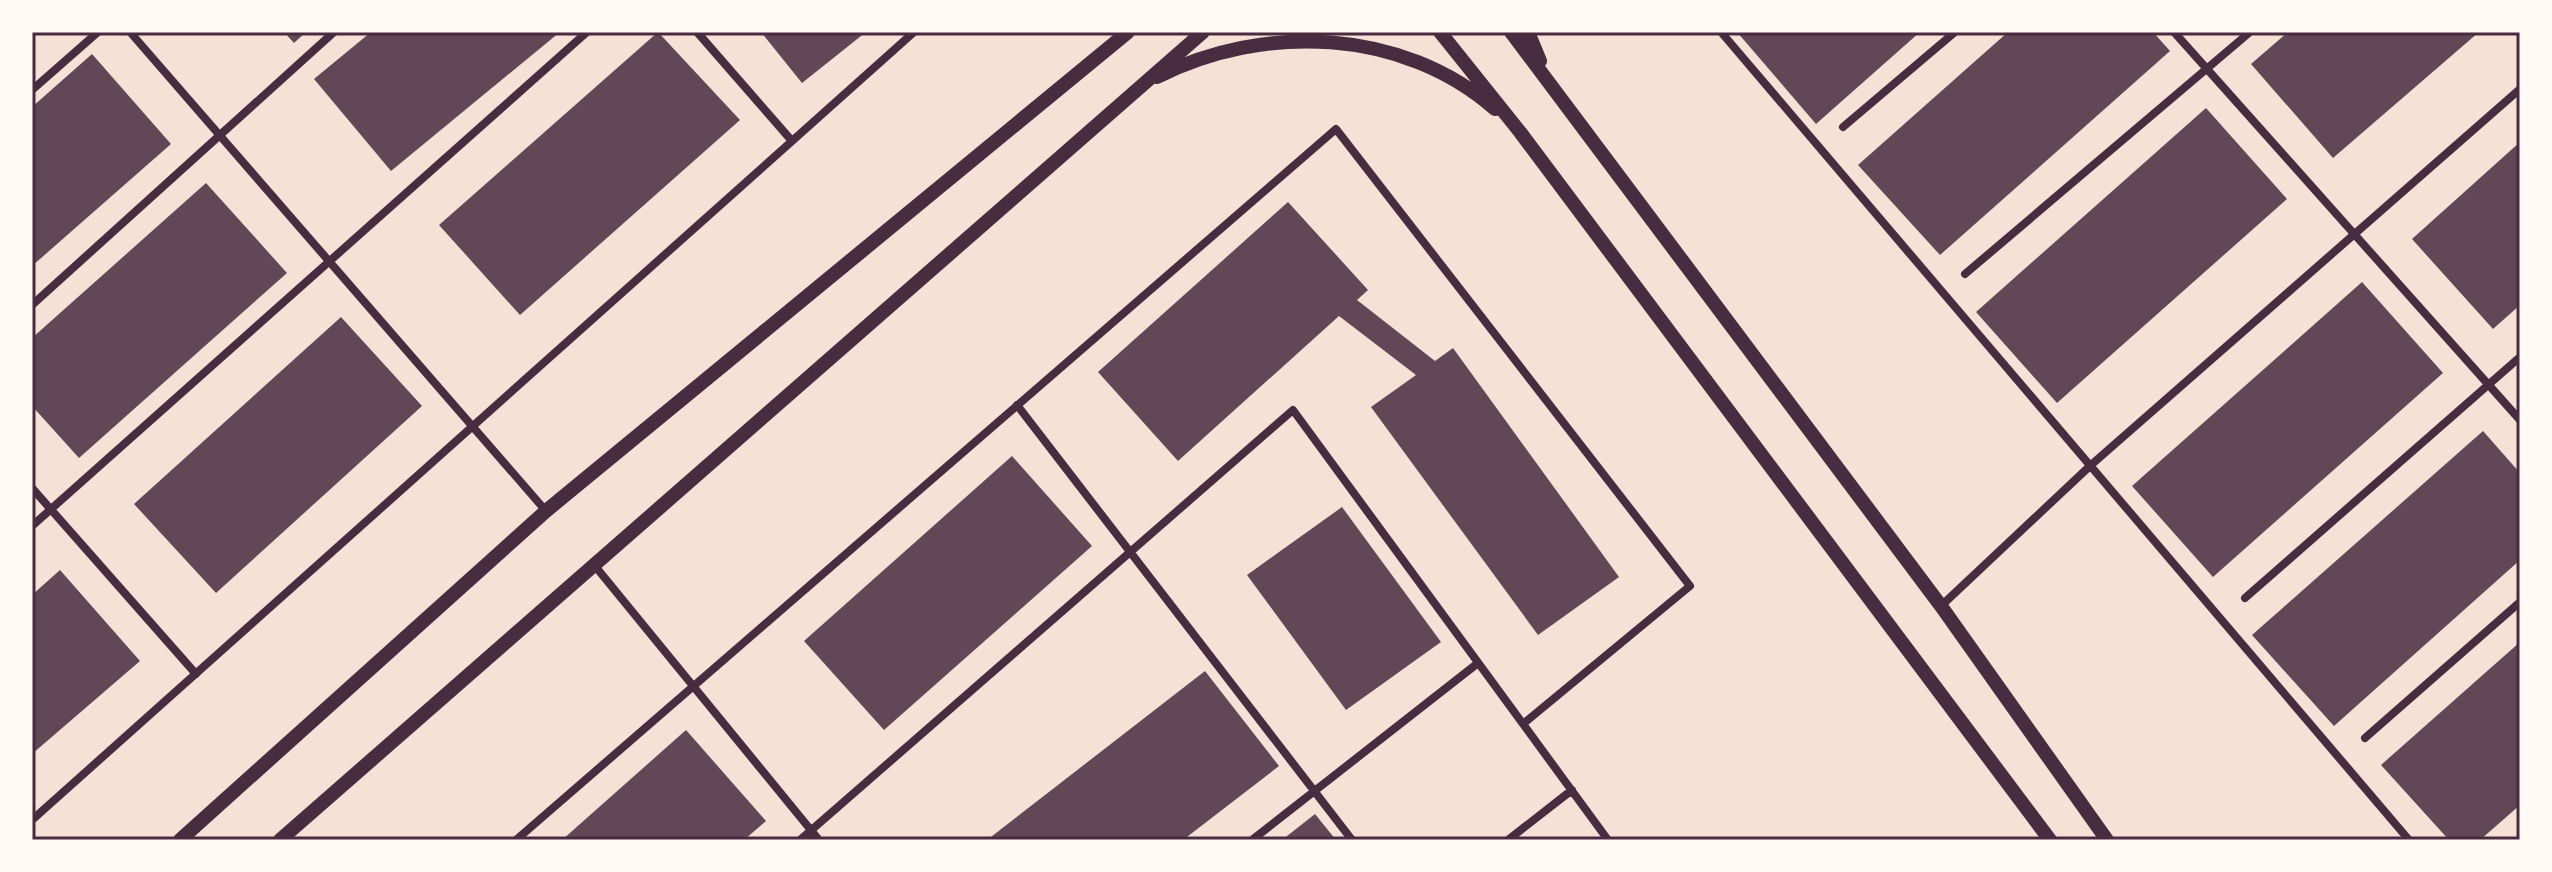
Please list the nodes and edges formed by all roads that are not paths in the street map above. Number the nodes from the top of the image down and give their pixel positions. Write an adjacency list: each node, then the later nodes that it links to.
1 (98, 32): 20 (street)
2 (130, 32): 25 (street)
3 (334, 32): 25 (street)
4 (587, 32): 28 (street)
5 (697, 32): 26 (street)
6 (914, 32): 26 (street)
7 (1122, 32): 17 (street)
8 (1128, 32): 17 (street)
9 (1203, 32): 22 (street)
10 (1440, 32): 24 (street)
11 (1511, 32): 21 (street)
12 (1528, 32): 21 (street)
13 (1721, 32): 36 (street)
14 (1955, 32): 23 (street)
15 (2174, 32): 18 (street)
16 (2250, 32): 18 (street)
17 (1090, 66): 39 (street)
18 (2207, 69): 27 (street); 29 (street)
19 (2520, 89): 27 (street)
20 (32, 90)
21 (1559, 96): 45 (street)
22 (1123, 99): 24 (street); 42 (street)
23 (1843, 127)
24 (1520, 132): 64 (street)
25 (219, 135): 28 (street); 30 (street)
26 (792, 141): 35 (street)
27 (2354, 234): 32 (street); 36 (street)
28 (330, 261): 35 (street); 38 (street)
29 (1965, 274)
30 (32, 305)
31 (2520, 357): 32 (street)
32 (2489, 385): 34 (street); 43 (street)
33 (1017, 405): 41 (street); 48 (street); 49 (street)
34 (2520, 420)
35 (473, 426): 39 (street); 47 (street)
36 (2091, 465): 45 (street); 66 (street)
37 (32, 488): 38 (street)
38 (50, 510): 40 (street); 47 (street)
39 (546, 511): 55 (street)
40 (32, 526)
41 (1130, 551): 46 (street); 52 (street); 54 (street)
42 (595, 566): 48 (street); 56 (street)
43 (2245, 598)
44 (2520, 602): 50 (street)
45 (1941, 606): 65 (street)
46 (1478, 663): 49 (street); 52 (street)
47 (196, 674): 53 (street)
48 (693, 686): 54 (street); 57 (street)
49 (1523, 724): 51 (street)
50 (2365, 738)
51 (1572, 790): 62 (street); 63 (street)
52 (1314, 791): 60 (street); 61 (street)
53 (32, 820)
54 (811, 831): 58 (street); 59 (street)
55 (180, 840)
56 (280, 840)
57 (516, 840)
58 (800, 840)
59 (819, 840)
60 (1252, 840)
61 (1352, 840)
62 (1508, 840)
63 (1608, 840)
64 (2050, 840)
65 (2107, 840)
66 (2409, 840)

